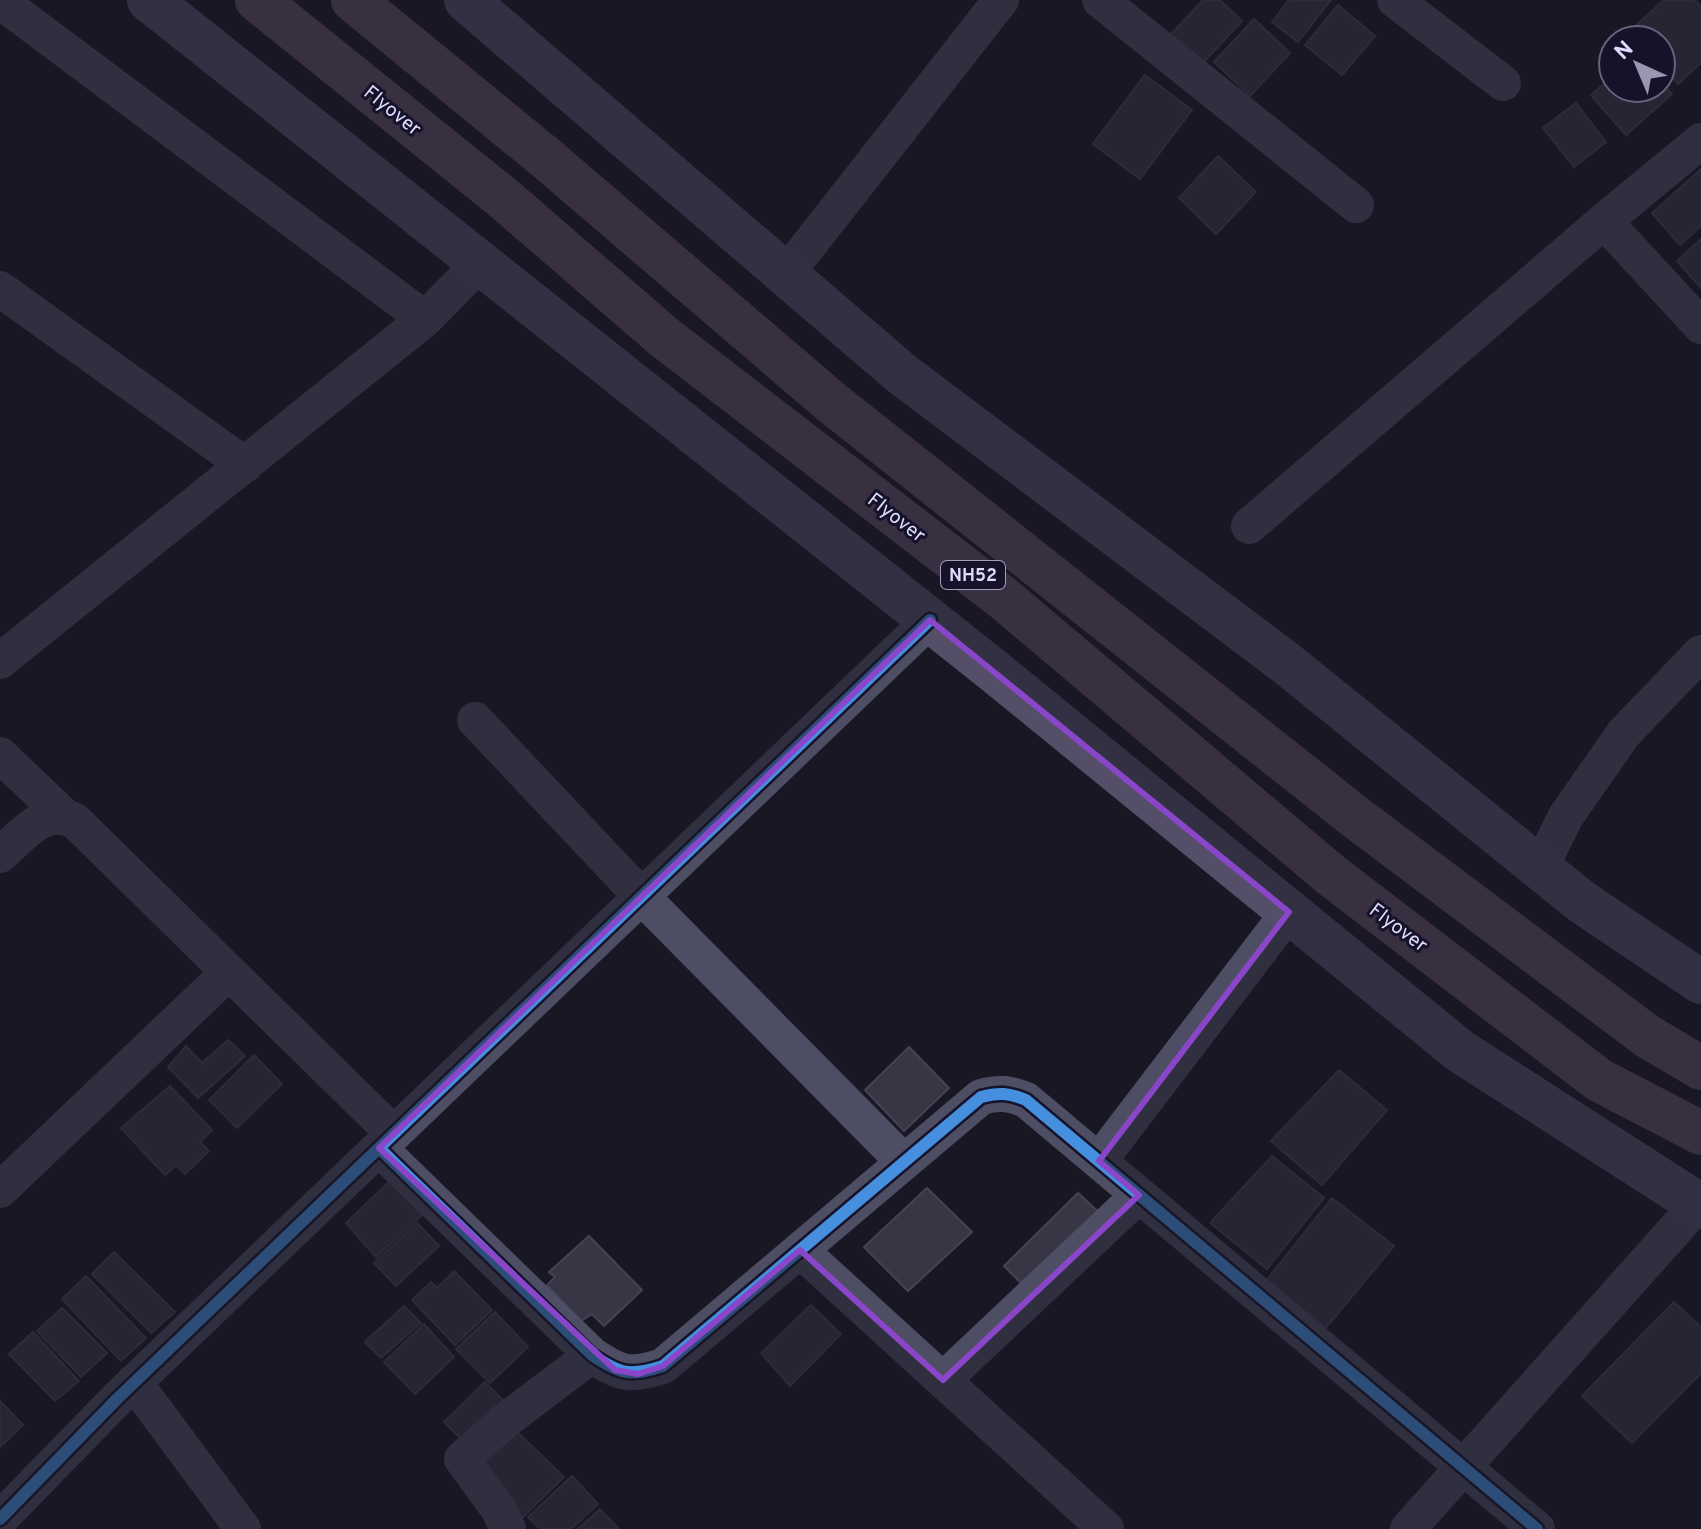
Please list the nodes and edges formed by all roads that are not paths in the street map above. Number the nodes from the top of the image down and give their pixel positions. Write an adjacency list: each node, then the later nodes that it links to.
1 (149, 0): 13 (main road)
2 (257, 0): 33 (highway, Flyover / NH52)
3 (353, 0): 32 (highway, NH52)
4 (466, 0): 14 (main road)
5 (1001, 0): 14 (street)
6 (1100, 0): 11 (street)
7 (1395, 0): 9 (street)
8 (0, 1): 16 (street)
9 (1503, 83)
10 (1701, 141): 12 (street)
11 (1356, 205)
12 (1604, 221): 17 (street); 19 (street)
13 (480, 263): 16 (street); 20 (main road)
14 (786, 274): 27 (main road)
15 (0, 289): 18 (street)
16 (425, 319): 18 (street)
17 (1701, 326)
18 (245, 465): 22 (street)
19 (1249, 526)
20 (930, 620): 28 (street); 29 (main road)
21 (1701, 653): 27 (street)
22 (0, 661)
23 (475, 720): 28 (street)
24 (0, 755): 25 (street)
25 (62, 814): 26 (street); 30 (street)
26 (0, 855)
27 (1540, 868): 31 (main road)
28 (641, 896): 34 (street); 36 (street)
29 (1289, 912): 35 (street); 39 (main road)
30 (229, 972): 34 (street); 37 (street)
31 (1701, 982)
32 (1701, 1068)
33 (1701, 1133)
34 (386, 1141): 41 (street); 43 (street)
35 (1099, 1161): 36 (street); 38 (street)
36 (904, 1162): 40 (street)
37 (0, 1190)
38 (1139, 1195): 42 (street); 44 (street)
39 (1699, 1205): 44 (street)
40 (800, 1250): 41 (street); 42 (street)
41 (592, 1355): 47 (street)
42 (943, 1380): 48 (street)
43 (134, 1382): 45 (street); 46 (street)
44 (1463, 1468): 49 (street); 50 (street)
45 (0, 1519)
46 (243, 1529)
47 (508, 1529)
48 (1106, 1529)
49 (1408, 1529)
50 (1537, 1529)

